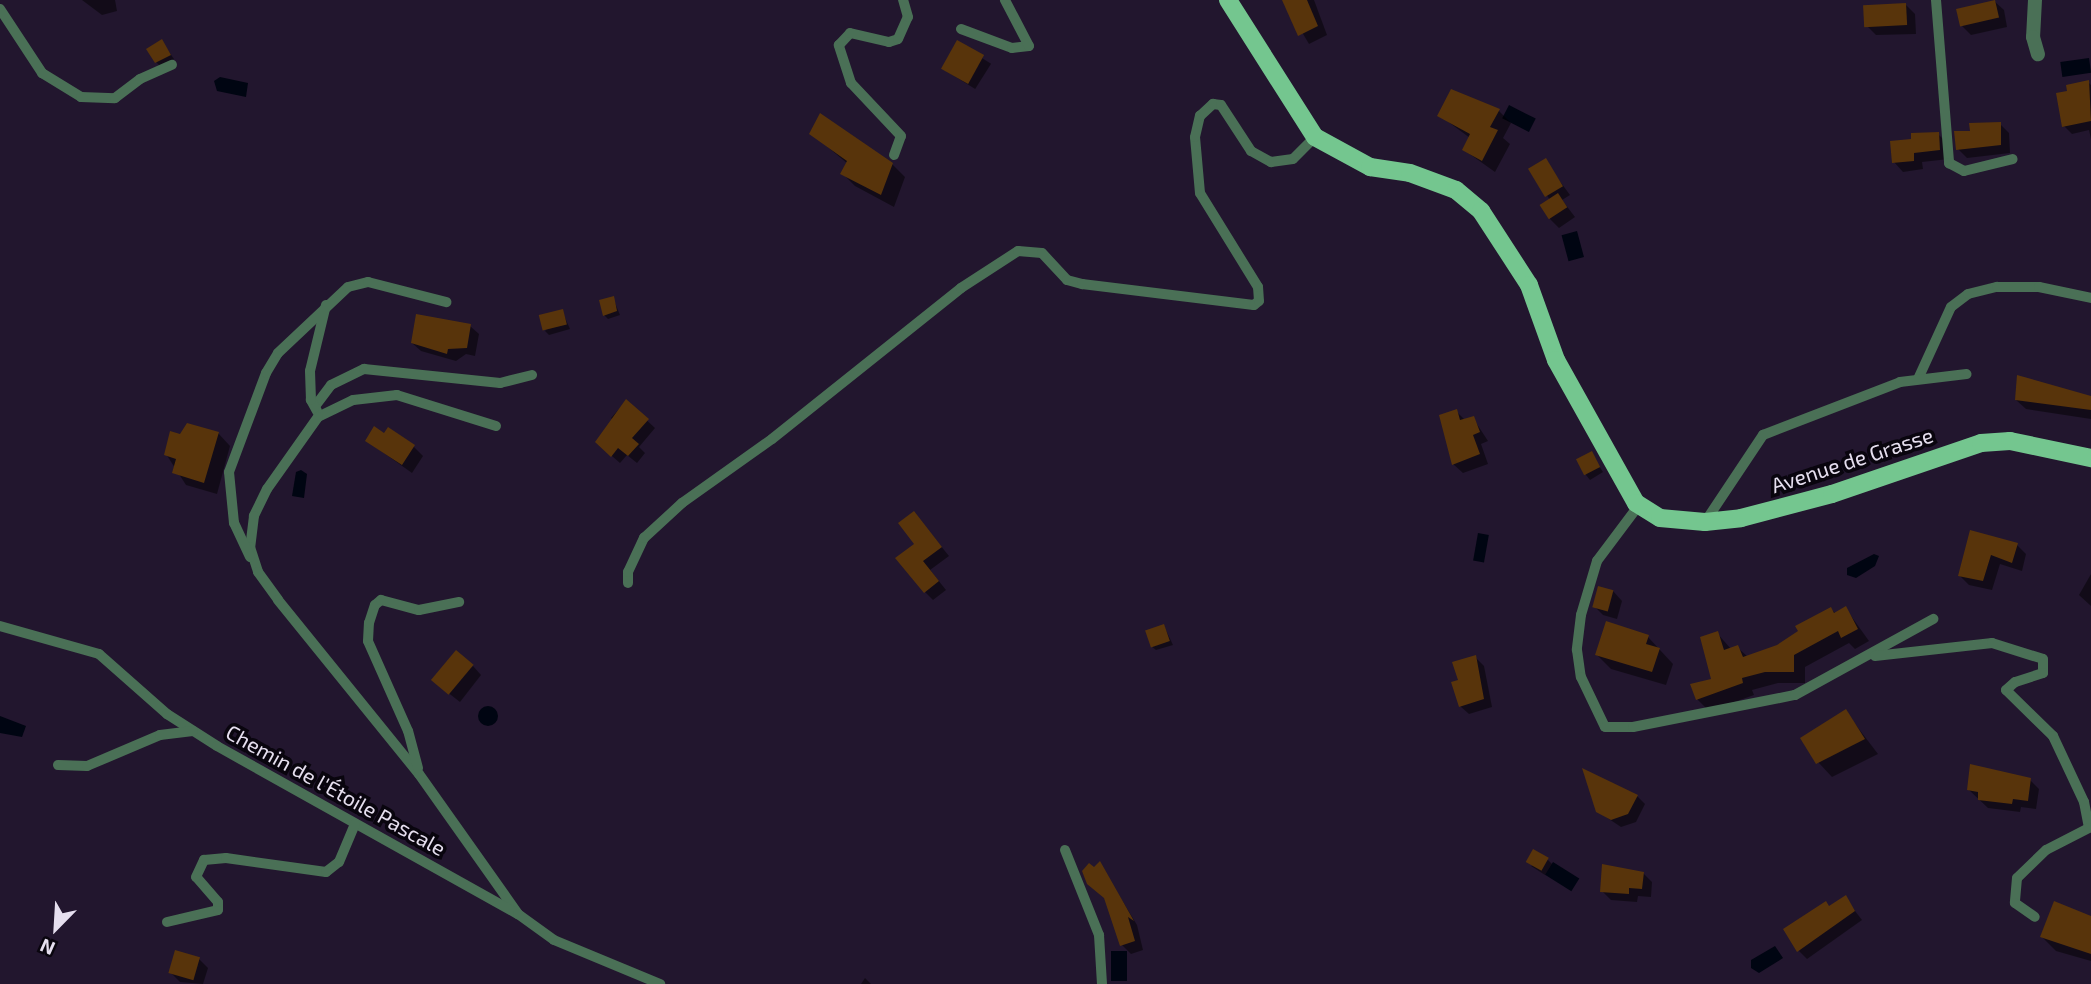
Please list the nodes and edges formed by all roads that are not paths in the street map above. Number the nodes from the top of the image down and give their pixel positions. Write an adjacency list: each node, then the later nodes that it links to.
1 (903, 0): 11 (lane)
2 (1005, 0): 7 (lane)
3 (1228, 0): 10 (main road)
4 (1936, 0): 12 (lane)
5 (2035, 0): 8 (street)
6 (0, 9): 9 (lane)
7 (961, 29)
8 (2038, 54)
9 (172, 65)
10 (1315, 137): 23 (main road); 26 (lane)
11 (894, 155)
12 (2013, 159)
13 (2091, 299): 18 (lane)
14 (446, 302): 15 (lane)
15 (326, 304): 19 (lane); 25 (lane)
16 (532, 374): 19 (lane)
17 (1967, 374): 18 (lane)
18 (1918, 379): 24 (lane)
19 (316, 405): 20 (lane)
20 (318, 417): 21 (lane); 25 (lane)
21 (496, 426)
22 (2091, 458): 24 (main road, Avenue de Grasse)
23 (1639, 505): 24 (main road, Avenue de Grasse); 30 (lane)
24 (1705, 522)
25 (258, 572): 33 (lane)
26 (628, 583)
27 (459, 602): 33 (lane)
28 (1933, 619): 30 (lane)
29 (0, 626): 31 (lane, Chemin de l'Étoile Pascale)
30 (1869, 657): 37 (lane)
31 (193, 731): 32 (lane); 34 (lane, Chemin de l'Étoile Pascale)
32 (58, 765)
33 (419, 774): 36 (lane)
34 (355, 824): 36 (lane, Chemin de l'Étoile Pascale); 38 (lane)
35 (1065, 850): 40 (lane)
36 (518, 914): 39 (lane, Chemin de l'Étoile Pascale)
37 (2035, 917)
38 (167, 922)
39 (660, 984)
40 (1102, 984)

